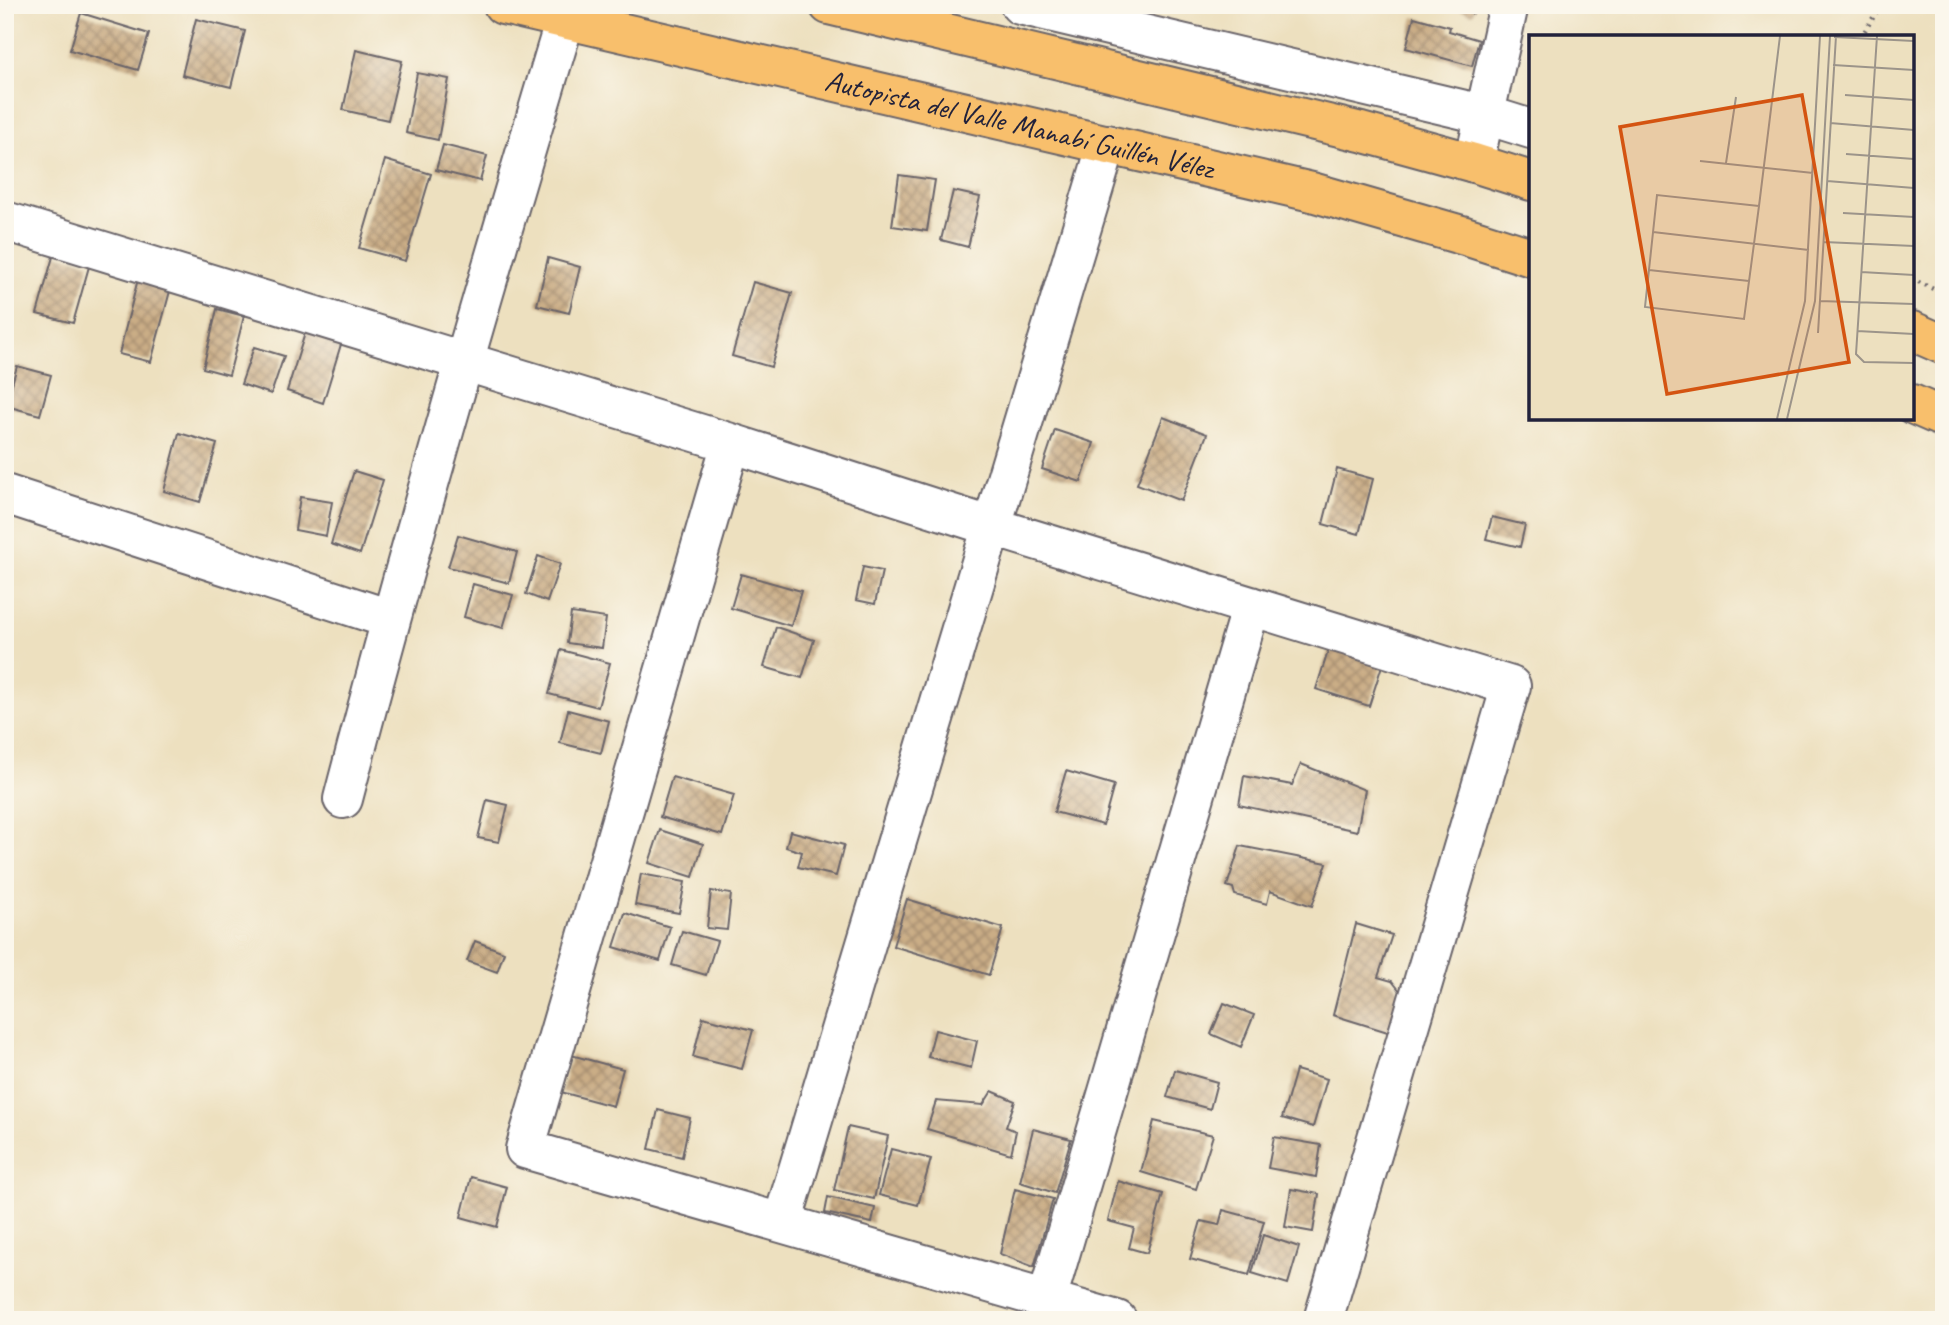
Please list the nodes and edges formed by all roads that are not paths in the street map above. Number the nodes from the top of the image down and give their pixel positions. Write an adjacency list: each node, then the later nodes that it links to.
1 (503, 5): 6 (main road, Autopista del Valle Manabí Guillén Vélez)
2 (829, 5): 7 (main road)
3 (1020, 5): 5 (street)
4 (1509, 5): 8 (street)
5 (1070, 11): 7 (street); 8 (street)
6 (565, 20): 10 (main road, Autopista del Valle Manabí Guillén Vélez); 17 (street)
7 (1059, 58): 11 (main road)
8 (1486, 116): 9 (street); 11 (street)
9 (1529, 129)
10 (1107, 144): 14 (main road, Autopista del Valle Manabí Guillén Vélez); 22 (street)
11 (1474, 163): 12 (main road)
12 (1529, 180)
13 (5, 221): 17 (street)
14 (1529, 256)
15 (1914, 332): 16 (main road)
16 (1944, 345)
17 (462, 361): 20 (street); 24 (street)
18 (1914, 405): 19 (main road)
19 (1944, 418)
20 (731, 443): 22 (street); 26 (street)
21 (5, 494): 24 (street)
22 (990, 526): 23 (street); 26 (street)
23 (1251, 606): 27 (street); 29 (street)
24 (390, 620): 25 (street)
25 (343, 799)
26 (782, 1223): 27 (street)
27 (1047, 1299): 28 (street)
28 (1117, 1320)
29 (1323, 1320)

